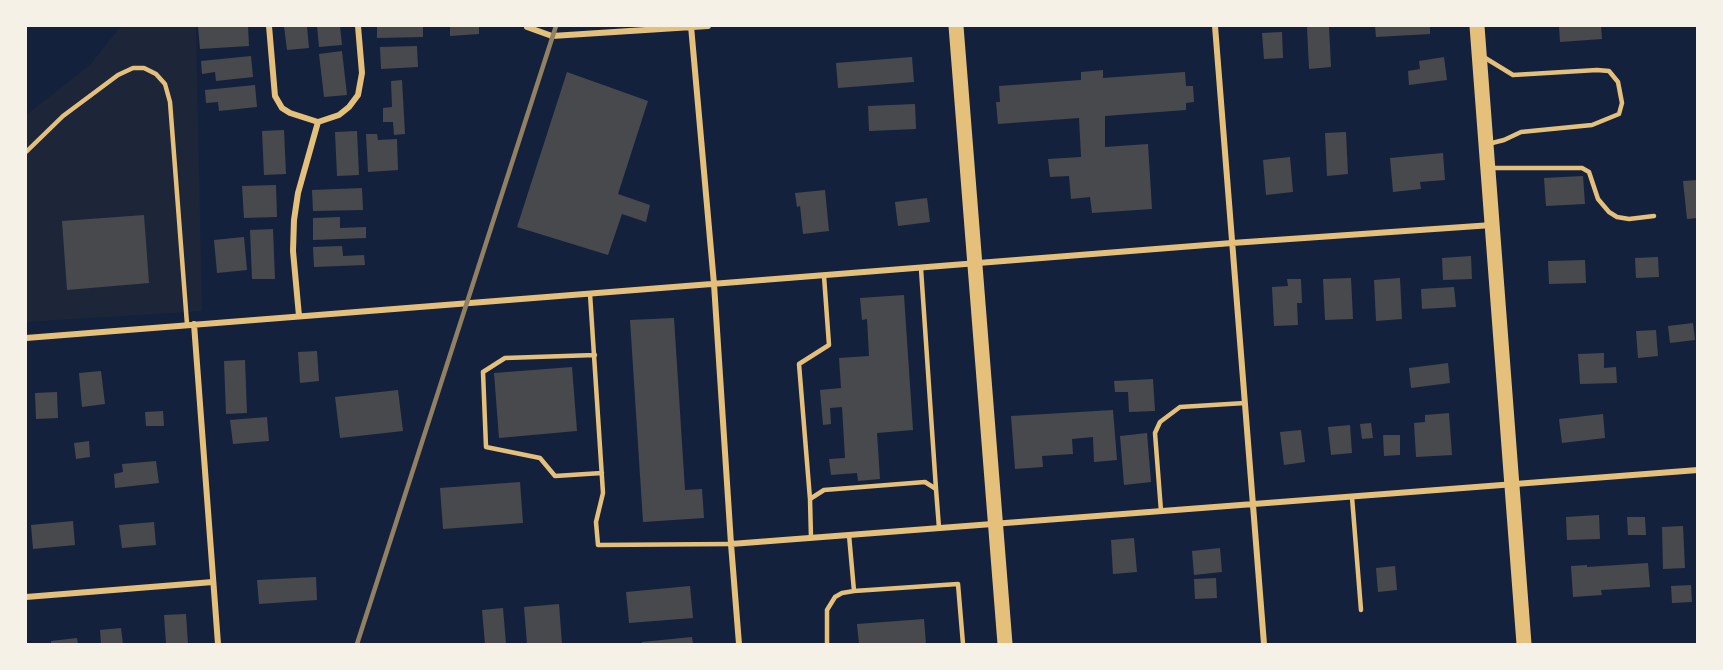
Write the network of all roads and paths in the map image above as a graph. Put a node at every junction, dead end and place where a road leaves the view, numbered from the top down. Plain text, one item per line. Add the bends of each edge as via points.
1 (269, 26) edge
2 (358, 26) edge
3 (691, 26) edge
4 (708, 26) edge
5 (956, 26) edge
6 (1215, 26) edge
7 (1477, 26) edge
8 (527, 27) dead end
9 (1479, 54) junction
10 (318, 122) junction
11 (1486, 144) junction
12 (26, 152) edge
13 (1488, 168) junction
14 (1654, 216) dead end
15 (1492, 225) junction
16 (1232, 243) junction
17 (974, 265) junction
18 (921, 269) junction
19 (824, 276) junction
20 (714, 284) junction
21 (590, 294) junction
22 (299, 316) junction
23 (190, 324) junction
24 (26, 338) edge
25 (595, 354) junction
26 (1245, 403) junction
27 (1698, 470) edge
28 (602, 473) junction
29 (1512, 485) junction
30 (936, 489) junction
31 (1352, 497) junction
32 (810, 498) junction
33 (1253, 504) junction
34 (1161, 511) junction
35 (995, 524) junction
36 (939, 528) junction
37 (849, 535) junction
38 (811, 538) junction
39 (731, 544) junction
40 (213, 582) junction
41 (854, 591) junction
42 (26, 597) edge
43 (1361, 610) dead end
44 (218, 645) edge
45 (740, 645) edge
46 (826, 645) edge
47 (963, 645) edge
48 (1005, 645) edge
49 (1264, 645) edge
50 (1524, 645) edge

1 - 10 street via 275,96 290,113
2 - 10 street via 362,73 358,95 339,115
3 - 4 street
3 - 8 street via 552,36
3 - 20 street
5 - 17 main road
6 - 16 street
7 - 9 main road
9 - 11 main road
9 - 11 lane via 1514,75 1609,71 1618,82 1622,104 1619,114 1592,125 1521,132
10 - 22 street via 294,220
11 - 13 main road
12 - 23 lane via 63,116 118,75 133,68 156,74 165,84 170,102
13 - 14 lane via 1582,168 1589,172 1598,199 1609,212 1629,219
13 - 15 main road
15 - 16 street
15 - 29 main road
16 - 17 street
16 - 26 street
17 - 18 street
17 - 35 main road
18 - 19 street
18 - 30 lane
19 - 20 street
19 - 32 lane via 829,345 799,364
20 - 21 street
20 - 39 street
21 - 22 street
21 - 25 lane
22 - 23 street
23 - 24 street
23 - 40 street
25 - 28 lane
25 - 28 lane via 505,358 483,372 486,447 540,458 555,476
26 - 33 street
26 - 34 lane via 1180,407 1160,422 1155,433
27 - 29 street
28 - 39 lane via 603,493 596,522 598,545
29 - 31 street
29 - 50 main road
30 - 32 lane via 925,482 824,490
30 - 36 lane
31 - 33 street
31 - 43 lane
32 - 38 lane
33 - 34 street
33 - 49 street
34 - 35 street
35 - 36 street
35 - 48 main road
36 - 37 street
37 - 38 street
37 - 41 lane
38 - 39 street
39 - 45 street
40 - 42 street
40 - 44 street
41 - 46 lane via 835,597 827,610
41 - 47 lane via 958,584

